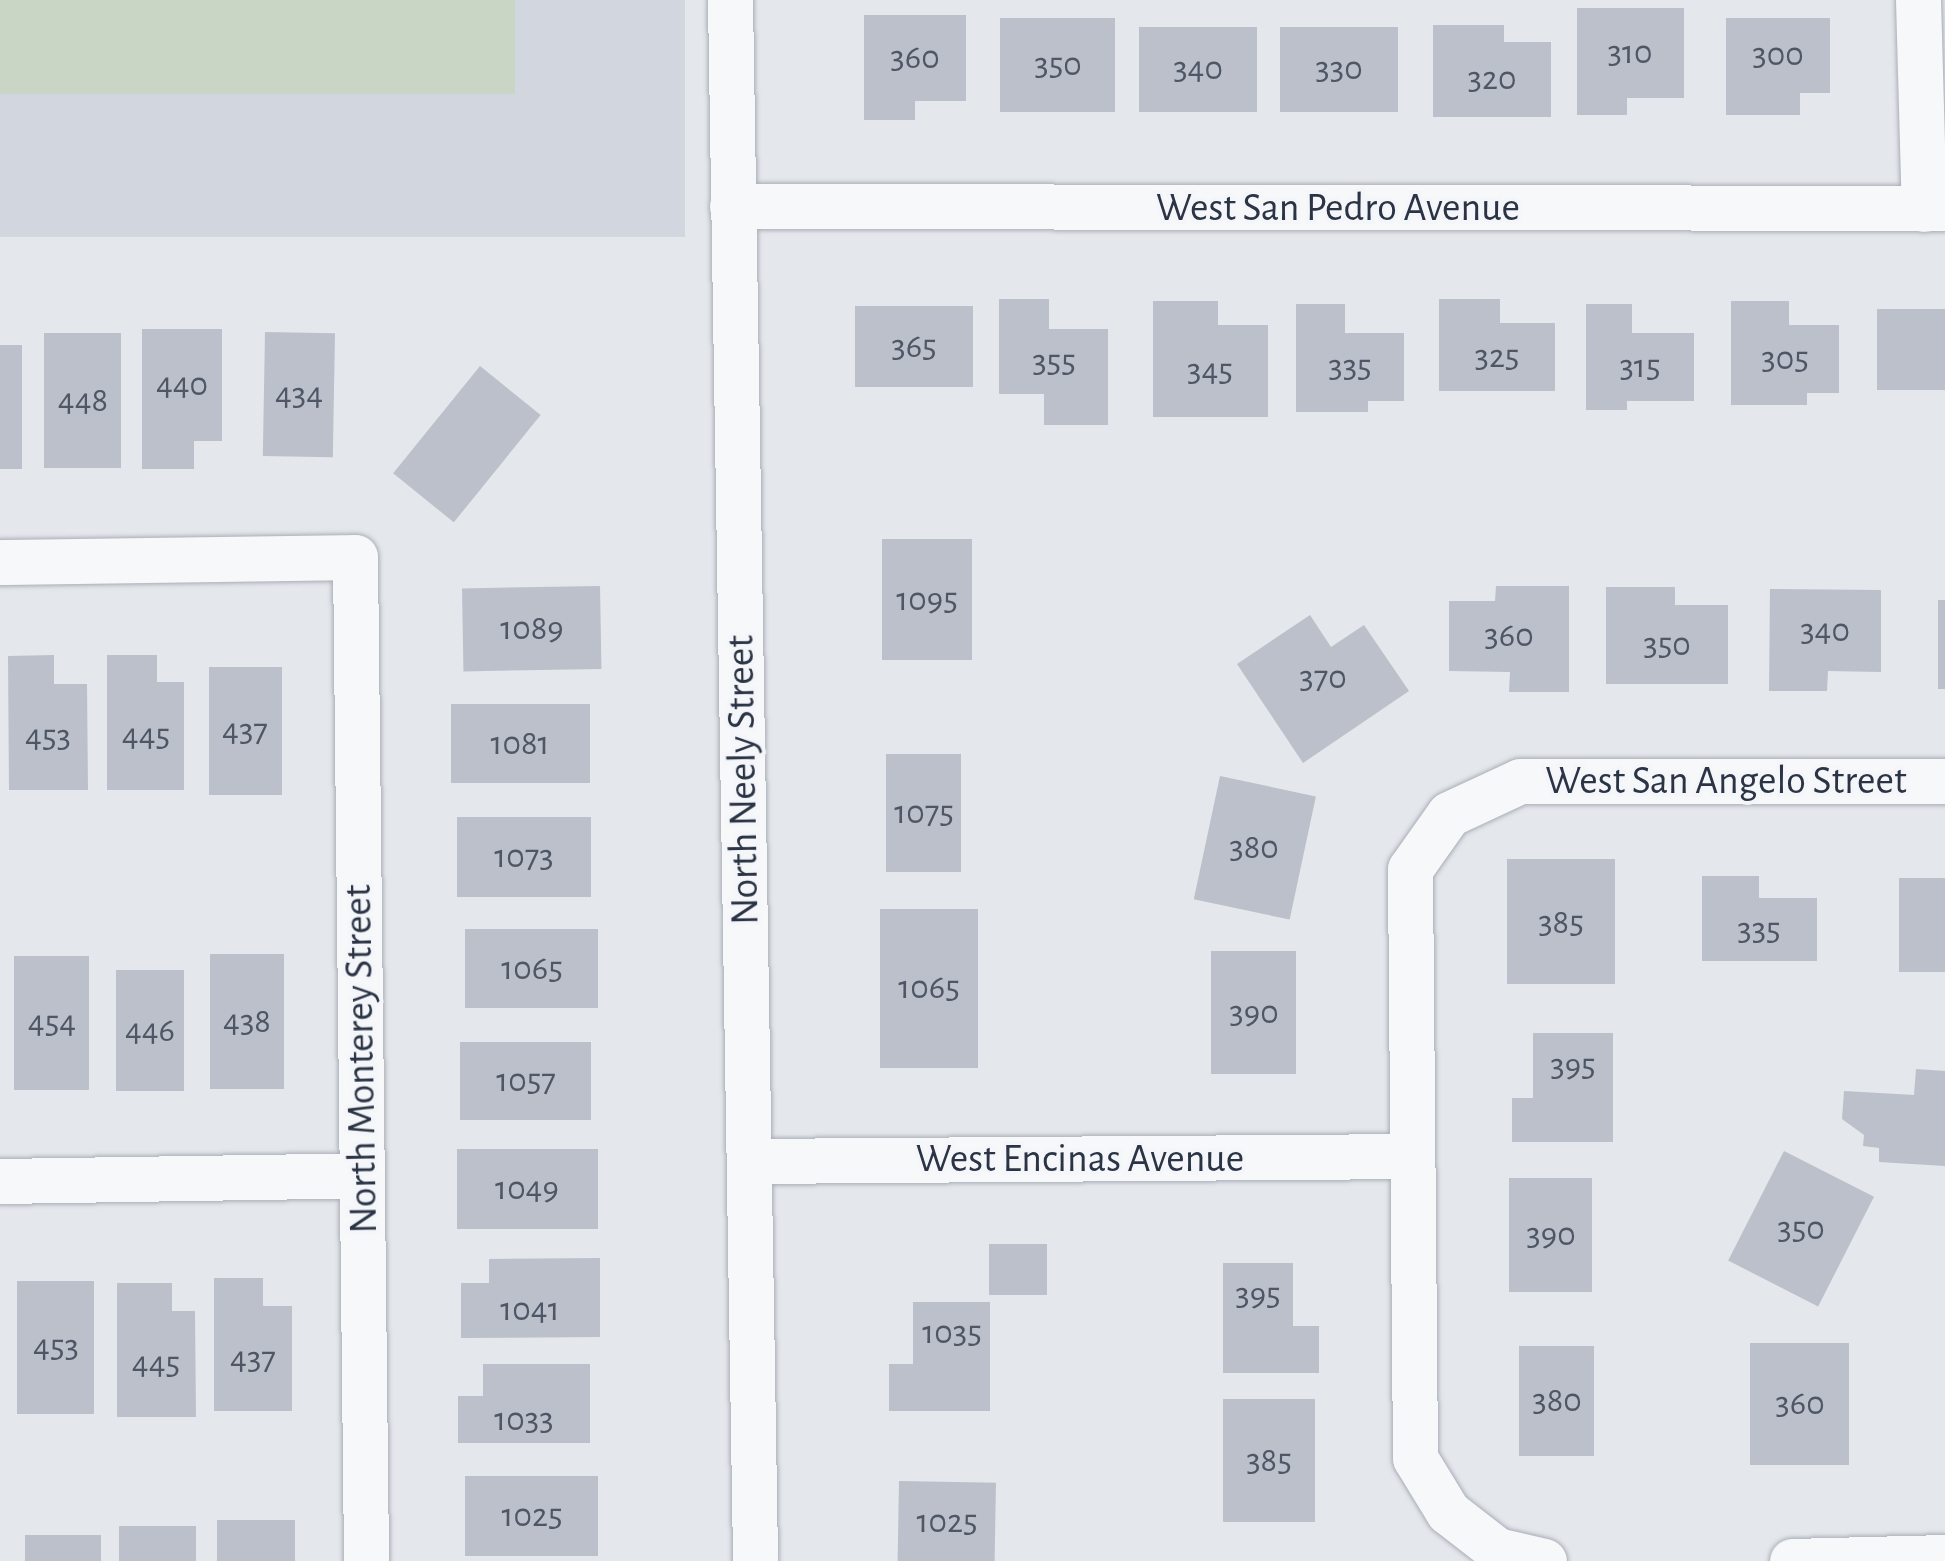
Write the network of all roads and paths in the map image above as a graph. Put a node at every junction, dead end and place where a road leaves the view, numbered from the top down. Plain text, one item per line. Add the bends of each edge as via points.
1 (730, 0) edge
2 (1918, 0) edge
3 (732, 206) junction
4 (1934, 208) edge
5 (0, 562) edge
6 (1945, 781) edge
7 (1410, 1156) junction
8 (750, 1161) junction
9 (362, 1175) junction
10 (0, 1181) edge
11 (1945, 1557) edge
12 (366, 1561) edge
13 (755, 1561) edge
14 (1544, 1561) edge
15 (1792, 1561) edge

1 - 3 street, North Neely Street
2 - 4 street
3 - 4 street, West San Pedro Avenue
3 - 8 street, North Neely Street
5 - 9 street, North Monterey Street via 355,557
6 - 7 street, West San Angelo Street via 1520,781 1449,814 1410,868
7 - 8 street, West Encinas Avenue
7 - 14 street, West San Angelo Street via 1415,1458 1448,1512 1497,1550
8 - 13 street, North Neely Street
9 - 10 street
9 - 12 street, North Monterey Street
11 - 15 street

